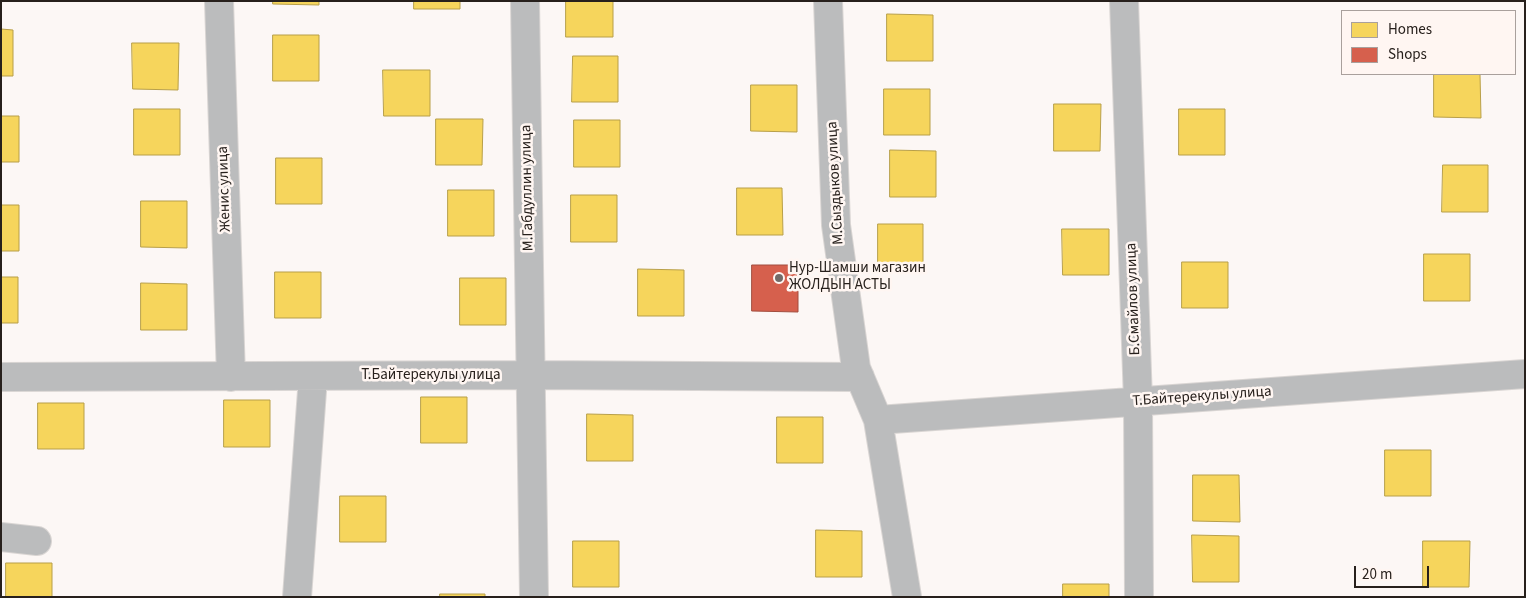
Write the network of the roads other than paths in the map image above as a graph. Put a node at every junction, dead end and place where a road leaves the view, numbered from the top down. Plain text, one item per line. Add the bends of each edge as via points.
1 (219, 1) edge
2 (524, 1) edge
3 (828, 1) edge
4 (1124, 1) edge
5 (1525, 374) edge
6 (531, 375) junction
7 (1, 377) edge
8 (231, 377) junction
9 (313, 377) junction
10 (860, 377) junction
11 (1138, 401) junction
12 (878, 420) junction
13 (1, 537) edge
14 (37, 541) dead end
15 (297, 597) edge
16 (534, 597) edge
17 (907, 597) edge
18 (1140, 597) edge

1 - 8 street, Женис улица
2 - 6 street, М.Габдуллин улица
3 - 10 street, М.Сыздыков улица via 836,225 856,368
4 - 11 street, Б.Смайлов улица
5 - 11 street, Т.Байтерекулы улица
6 - 9 street, Т.Байтерекулы улица
6 - 10 street, Т.Байтерекулы улица
6 - 16 street, М.Габдуллин улица
7 - 8 street, Т.Байтерекулы улица
8 - 9 street, Т.Байтерекулы улица
9 - 15 street
10 - 12 street, М.Сыздыков улица
11 - 12 street, Т.Байтерекулы улица
11 - 18 street, Б.Смайлов улица
12 - 17 street, М.Сыздыков улица
13 - 14 street

